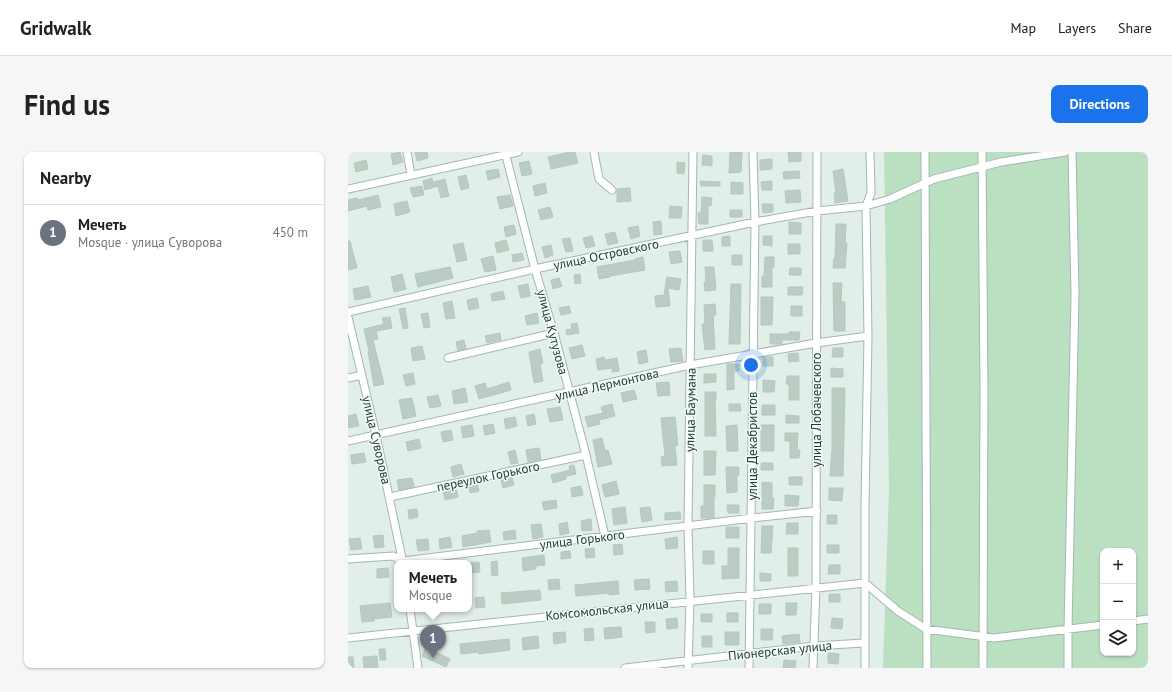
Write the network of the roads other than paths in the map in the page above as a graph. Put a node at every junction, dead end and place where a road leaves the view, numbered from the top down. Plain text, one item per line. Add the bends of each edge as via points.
1 (407, 152) edge
2 (518, 152) edge
3 (594, 152) edge
4 (693, 152) edge
5 (753, 152) edge
6 (817, 152) edge
7 (870, 152) edge
8 (925, 152) edge
9 (982, 152) edge
10 (1065, 152) edge
11 (1072, 152) edge
12 (506, 153) edge
13 (982, 167) junction
14 (411, 175) junction
15 (924, 184) junction
16 (348, 189) edge
17 (612, 190) dead end
18 (866, 206) junction
19 (817, 211) junction
20 (755, 222) junction
21 (692, 236) junction
22 (535, 269) junction
23 (348, 312) edge
24 (348, 317) edge
25 (554, 333) junction
26 (868, 336) junction
27 (816, 343) junction
28 (753, 354) junction
29 (448, 358) dead end
30 (690, 364) junction
31 (362, 375) junction
32 (348, 378) edge
33 (569, 392) junction
34 (376, 435) junction
35 (348, 441) edge
36 (586, 455) junction
37 (390, 497) junction
38 (817, 511) junction
39 (752, 518) junction
40 (688, 526) junction
41 (605, 536) junction
42 (348, 559) edge
43 (400, 560) edge
44 (403, 560) edge
45 (419, 560) edge
46 (865, 582) junction
47 (816, 588) junction
48 (749, 595) junction
49 (690, 600) junction
50 (410, 612) edge
51 (1148, 619) edge
52 (1136, 621) edge
53 (1100, 624) edge
54 (926, 629) junction
55 (1068, 629) junction
56 (413, 630) junction
57 (983, 636) junction
58 (348, 638) edge
59 (864, 643) junction
60 (814, 646) junction
61 (750, 654) junction
62 (689, 660) junction
63 (418, 668) edge
64 (625, 668) edge
65 (688, 668) edge
66 (749, 668) edge
67 (814, 668) edge
68 (865, 668) edge
69 (927, 668) edge
70 (984, 668) edge
71 (1068, 668) edge

1 - 14 street
2 - 12 street
3 - 17 street via 599,179
4 - 21 street, улица Баумана
5 - 20 street, улица Декабристов
6 - 19 street, улица Лобачевского
7 - 18 street via 871,193
8 - 15 street
9 - 13 street
10 - 13 street, улица Островского
11 - 55 street via 1074,294
12 - 14 street
12 - 22 street, улица Кутузова
13 - 15 street, улица Островского
13 - 57 street
14 - 16 street
15 - 18 street, улица Островского
15 - 54 street
18 - 19 street, улица Островского
18 - 26 street
19 - 20 street, улица Островского
19 - 27 street, улица Лобачевского
20 - 21 street, улица Островского
20 - 28 street, улица Декабристов
21 - 22 street, улица Островского
21 - 30 street, улица Баумана
22 - 23 street, улица Островского
22 - 25 street, улица Кутузова
24 - 31 street, улица Суворова
25 - 29 street
25 - 33 street, улица Кутузова
26 - 27 street, улица Лермонтова
26 - 46 street
27 - 28 street, улица Лермонтова
27 - 38 street, улица Лобачевского
28 - 30 street, улица Лермонтова
28 - 39 street, улица Декабристов
30 - 33 street, улица Лермонтова
30 - 40 street, улица Баумана
31 - 32 street
31 - 34 street, улица Суворова
33 - 34 street, улица Лермонтова
33 - 36 street, улица Кутузова
34 - 35 street, улица Лермонтова
34 - 37 street, улица Суворова
36 - 37 street, переулок Горького
36 - 41 street, улица Кутузова
37 - 44 street, улица Суворова
38 - 39 street, улица Горького
38 - 47 street, улица Лобачевского
39 - 40 street, улица Горького
39 - 48 street, улица Декабристов
40 - 41 street, улица Горького
40 - 49 street, улица Баумана
41 - 45 street, улица Горького
42 - 43 street, улица Горького via 393,556
46 - 47 street, Комсомольская улица
46 - 54 street via 898,611
46 - 59 street
47 - 48 street, Комсомольская улица
47 - 60 street, улица Лобачевского
48 - 49 street, Комсомольская улица
48 - 61 street, улица Декабристов
49 - 56 street, Комсомольская улица
49 - 62 street, улица Баумана
50 - 56 street
51 - 52 street
53 - 55 street
54 - 57 street
54 - 69 street
55 - 57 street via 994,638
55 - 71 street
56 - 58 street, Комсомольская улица
56 - 63 street
57 - 70 street
59 - 60 street, Пионерская улица
59 - 68 street
60 - 61 street, Пионерская улица
60 - 67 street, улица Лобачевского
61 - 62 street, Пионерская улица
61 - 66 street, улица Декабристов
62 - 64 street, Пионерская улица
62 - 65 street, улица Баумана

